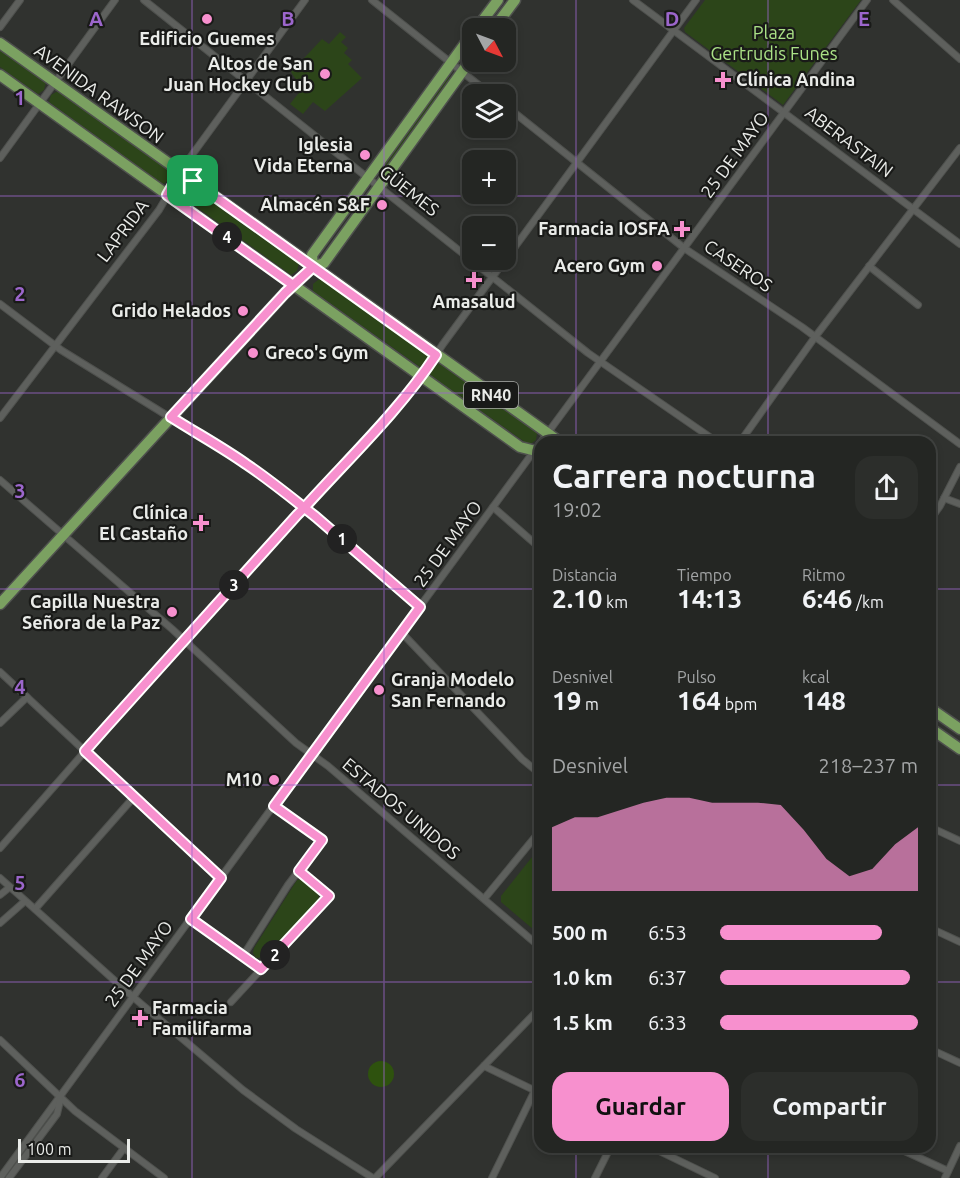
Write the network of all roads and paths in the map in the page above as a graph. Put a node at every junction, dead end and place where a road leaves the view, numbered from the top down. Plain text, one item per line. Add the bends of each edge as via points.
1 (20, 0) edge
2 (115, 0) edge
3 (144, 0) edge
4 (305, 0) edge
5 (372, 0) edge
6 (498, 0) edge
7 (514, 0) edge
8 (633, 0) edge
9 (696, 0) edge
10 (867, 0) edge
11 (893, 0) edge
12 (484, 18) edge
13 (501, 18) edge
14 (0, 27) edge
15 (674, 30) junction
16 (0, 43) edge
17 (462, 49) edge
18 (960, 58) edge
19 (452, 64) junction
20 (462, 72) junction
21 (0, 75) edge
22 (246, 81) junction
23 (54, 82) junction
24 (477, 84) edge
25 (39, 103) junction
26 (784, 112) junction
27 (516, 114) edge
28 (960, 148) edge
29 (0, 158) edge
30 (577, 163) junction
31 (180, 172) junction
32 (368, 178) junction
33 (379, 187) junction
34 (167, 195) junction
35 (913, 208) junction
36 (516, 244) edge
37 (960, 244) edge
38 (684, 248) junction
39 (869, 266) junction
40 (313, 267) junction
41 (498, 270) edge
42 (493, 277) junction
43 (293, 285) junction
44 (0, 304) edge
45 (918, 305) dead end
46 (815, 337) junction
47 (55, 346) junction
48 (436, 355) junction
49 (601, 361) junction
50 (422, 377) junction
51 (171, 417) junction
52 (0, 418) edge
53 (547, 436) edge
54 (708, 436) edge
55 (744, 436) edge
56 (534, 440) edge
57 (960, 444) edge
58 (534, 446) edge
59 (534, 453) edge
60 (960, 467) edge
61 (0, 480) edge
62 (944, 498) junction
63 (960, 504) edge
64 (493, 507) junction
65 (304, 508) junction
66 (936, 511) edge
67 (63, 535) junction
68 (534, 543) edge
69 (0, 604) edge
70 (420, 607) junction
71 (401, 632) junction
72 (183, 640) junction
73 (0, 672) edge
74 (27, 698) junction
75 (936, 712) edge
76 (0, 723) edge
77 (960, 729) edge
78 (936, 732) edge
79 (960, 749) edge
80 (85, 751) junction
81 (312, 754) junction
82 (534, 769) edge
83 (134, 798) junction
84 (274, 806) junction
85 (936, 830) edge
86 (534, 838) edge
87 (960, 841) edge
88 (0, 848) edge
89 (299, 871) junction
90 (0, 878) edge
91 (221, 878) junction
92 (10, 887) junction
93 (0, 895) edge
94 (484, 899) junction
95 (26, 901) junction
96 (35, 909) junction
97 (191, 919) junction
98 (0, 923) edge
99 (936, 931) edge
100 (534, 942) edge
101 (960, 942) edge
102 (243, 956) junction
103 (261, 969) junction
104 (133, 997) junction
105 (231, 1002) dead end
106 (534, 1014) edge
107 (0, 1040) edge
108 (936, 1052) edge
109 (960, 1062) edge
110 (484, 1066) junction
111 (534, 1090) edge
112 (60, 1097) junction
113 (534, 1099) edge
114 (960, 1146) edge
115 (124, 1148) junction
116 (608, 1153) edge
117 (661, 1153) edge
118 (907, 1153) edge
119 (703, 1175) edge
120 (946, 1175) edge
121 (1, 1176) edge
122 (9, 1178) edge
123 (102, 1178) edge
124 (164, 1178) edge
125 (374, 1178) edge
126 (492, 1178) edge
127 (595, 1178) edge
128 (715, 1178) edge

1 - 14 street
2 - 23 street
3 - 22 street, GÜEMES
4 - 22 street, LAPRIDA
5 - 19 street
6 - 12 main road
7 - 13 main road
8 - 15 street, ABERASTAIN
9 - 15 street
10 - 26 street, 25 DE MAYO
11 - 18 street
15 - 26 street, ABERASTAIN
15 - 30 street
16 - 23 main road, AVENIDA RAWSON / RN40
17 - 19 main road
19 - 20 street
19 - 32 main road
20 - 24 street
20 - 33 main road
21 - 25 main road, AVENIDA RAWSON / RN40
22 - 31 street, LAPRIDA
22 - 32 street, GÜEMES
23 - 25 street
23 - 31 main road, AVENIDA RAWSON / RN40
25 - 29 street
25 - 34 main road, AVENIDA RAWSON / RN40
26 - 35 street, ABERASTAIN
26 - 38 street, 25 DE MAYO
27 - 30 street, CASEROS
28 - 35 street
30 - 36 street
30 - 38 street, CASEROS
31 - 34 street, LAPRIDA
31 - 40 main road, AVENIDA RAWSON / RN40
32 - 33 street, GÜEMES
32 - 40 main road via 312,255
33 - 40 main road via 324,263
33 - 42 street, GÜEMES
34 - 43 main road, AVENIDA RAWSON / RN40
34 - 47 street, LAPRIDA
35 - 37 street, ABERASTAIN
35 - 39 street
38 - 46 street, CASEROS
38 - 49 street, 25 DE MAYO
39 - 45 street
39 - 46 street
40 - 43 main road
40 - 48 main road, AVENIDA RAWSON / RN40
41 - 42 street
42 - 48 street
42 - 49 street, GÜEMES
43 - 50 main road, AVENIDA RAWSON / RN40
43 - 51 main road
44 - 47 street
46 - 55 street
46 - 57 street, CASEROS
47 - 51 street
47 - 52 street, LAPRIDA
48 - 50 street
48 - 56 main road, AVENIDA RAWSON / RN40
49 - 53 street, 25 DE MAYO
49 - 54 street, GÜEMES
50 - 58 main road, AVENIDA RAWSON / RN40 via 520,447
50 - 65 street
51 - 65 street via 247,465
51 - 67 main road
59 - 64 street, 25 DE MAYO
60 - 62 street
61 - 67 street, ESTADOS UNIDOS
62 - 63 street
62 - 66 street
64 - 68 street
64 - 70 street, 25 DE MAYO
65 - 70 street
65 - 72 street
67 - 69 main road
67 - 72 street, ESTADOS UNIDOS
70 - 71 street, 25 DE MAYO
71 - 81 street, 25 DE MAYO
71 - 82 street
72 - 80 street
72 - 81 street, ESTADOS UNIDOS
73 - 74 street
74 - 76 street
74 - 80 street
75 - 77 main road
78 - 79 main road
80 - 83 street
80 - 88 street
81 - 84 street, 25 DE MAYO
81 - 94 street, ESTADOS UNIDOS
83 - 91 street
83 - 96 street
84 - 89 street via 322,840
84 - 91 street, 25 DE MAYO
85 - 87 street
86 - 94 street
89 - 102 street
89 - 103 street via 329,896
90 - 92 street
91 - 97 street, 25 DE MAYO
92 - 93 street
92 - 95 street
94 - 100 street, ESTADOS UNIDOS
95 - 96 street
95 - 98 street
96 - 104 street
97 - 102 street
97 - 104 street, 25 DE MAYO
99 - 101 street
102 - 103 street
103 - 105 street
104 - 112 street, 25 DE MAYO
104 - 125 street via 243,1090
106 - 110 street
107 - 112 street
108 - 109 street
110 - 111 street
110 - 125 street
112 - 115 street
112 - 121 street
112 - 122 street via 57,1114
113 - 126 street
114 - 120 street
115 - 123 street
115 - 124 street
116 - 127 street
117 - 119 street
118 - 120 street
119 - 128 street

